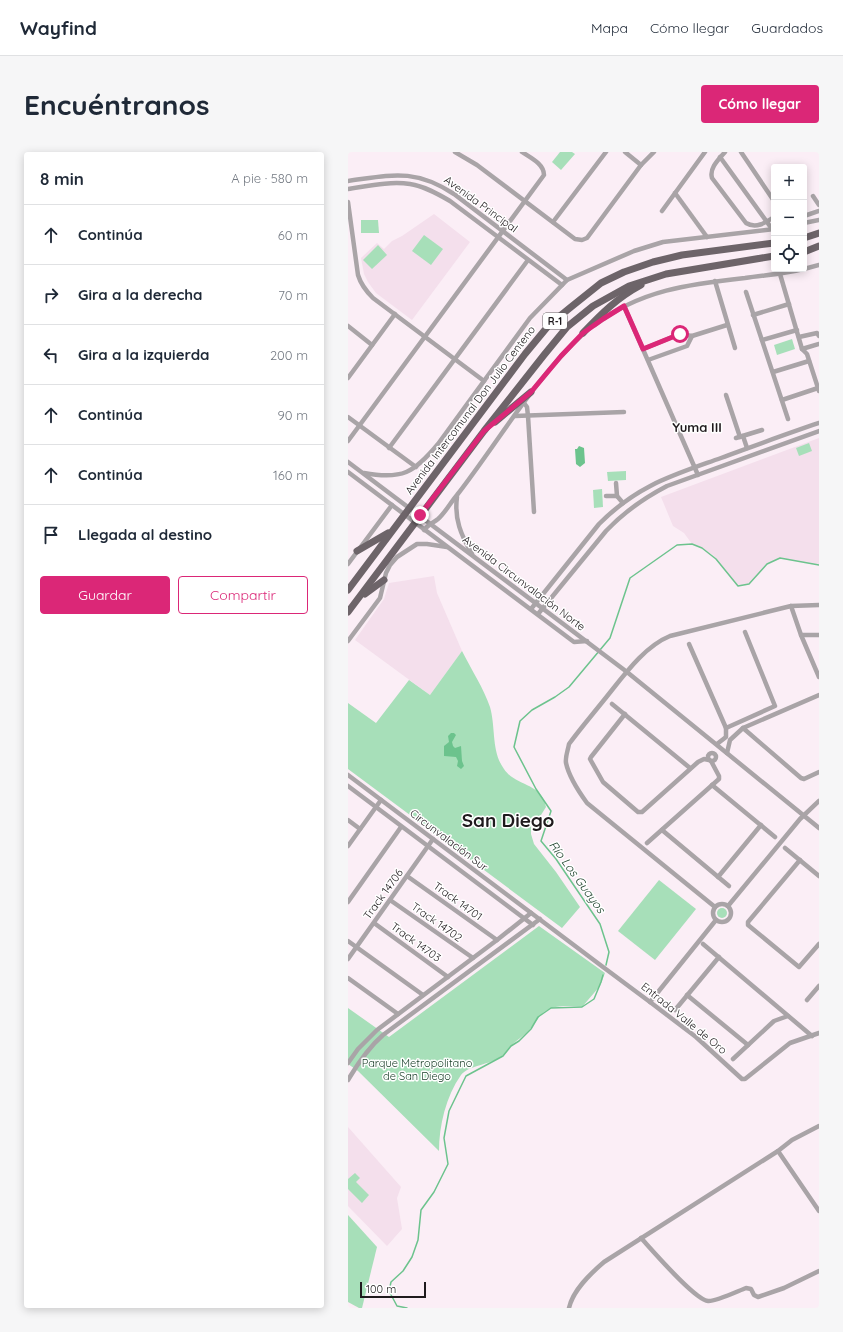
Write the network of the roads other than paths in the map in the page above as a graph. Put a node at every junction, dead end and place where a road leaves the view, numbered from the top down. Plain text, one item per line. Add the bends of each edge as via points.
1 (455, 152) edge
2 (522, 152) edge
3 (606, 152) edge
4 (625, 152) edge
5 (654, 152) edge
6 (705, 152) edge
7 (725, 152) edge
8 (741, 152) edge
9 (720, 157) junction
10 (641, 165) junction
11 (348, 181) edge
12 (348, 189) edge
13 (675, 192) junction
14 (813, 196) dead end
15 (773, 200) edge
16 (525, 201) junction
17 (348, 202) edge
18 (819, 205) edge
19 (662, 211) dead end
20 (819, 211) edge
21 (807, 214) edge
22 (771, 219) edge
23 (819, 220) edge
24 (553, 222) junction
25 (767, 222) junction
26 (807, 222) edge
27 (350, 227) edge
28 (771, 227) edge
29 (771, 229) edge
30 (503, 231) junction
31 (819, 233) edge
32 (499, 237) junction
33 (707, 237) junction
34 (807, 237) edge
35 (771, 243) edge
36 (819, 246) edge
37 (807, 251) edge
38 (771, 257) edge
39 (528, 260) junction
40 (819, 265) edge
41 (807, 268) edge
42 (789, 272) edge
43 (780, 274) junction
44 (662, 275) junction
45 (567, 280) junction
46 (715, 281) junction
47 (562, 285) junction
48 (746, 292) dead end
49 (789, 304) junction
50 (624, 306) junction
51 (395, 314) junction
52 (753, 315) junction
53 (727, 325) junction
54 (348, 326) edge
55 (797, 330) junction
56 (583, 333) junction
57 (692, 336) junction
58 (819, 336) edge
59 (425, 337) junction
60 (799, 337) junction
61 (762, 340) junction
62 (819, 344) edge
63 (372, 345) junction
64 (735, 348) dead end
65 (643, 349) junction
66 (802, 349) junction
67 (454, 359) junction
68 (648, 360) junction
69 (809, 361) junction
70 (773, 372) junction
71 (349, 375) edge
72 (484, 381) junction
73 (819, 389) edge
74 (531, 392) junction
75 (726, 396) dead end
76 (782, 400) junction
77 (524, 403) junction
78 (624, 412) dead end
79 (515, 416) junction
80 (528, 416) junction
81 (348, 417) edge
82 (788, 419) dead end
83 (819, 422) edge
84 (360, 426) junction
85 (762, 430) dead end
86 (484, 431) junction
87 (819, 431) edge
88 (781, 436) junction
89 (740, 437) junction
90 (348, 441) edge
91 (784, 444) junction
92 (389, 448) junction
93 (747, 448) junction
94 (348, 462) edge
95 (694, 467) junction
96 (416, 468) junction
97 (348, 472) edge
98 (362, 472) junction
99 (698, 475) junction
100 (616, 483) dead end
101 (457, 495) junction
102 (606, 496) dead end
103 (617, 496) junction
104 (623, 503) junction
105 (392, 505) junction
106 (407, 511) junction
107 (534, 512) dead end
108 (420, 515) junction
109 (414, 523) junction
110 (430, 523) junction
111 (424, 530) junction
112 (392, 531) junction
113 (447, 547) junction
114 (357, 551) junction
115 (472, 555) junction
116 (348, 564) edge
117 (384, 580) junction
118 (348, 590) edge
119 (358, 599) junction
120 (536, 603) junction
121 (819, 605) edge
122 (791, 606) junction
123 (543, 608) junction
124 (531, 609) junction
125 (348, 612) edge
126 (538, 614) junction
127 (745, 632) dead end
128 (819, 634) edge
129 (801, 635) junction
130 (348, 641) edge
131 (587, 641) junction
132 (689, 644) dead end
133 (817, 667) edge
134 (627, 672) junction
135 (819, 678) edge
136 (819, 695) edge
137 (612, 704) dead end
138 (625, 714) junction
139 (726, 728) junction
140 (742, 728) junction
141 (728, 739) junction
142 (718, 746) junction
143 (727, 753) junction
144 (710, 760) junction
145 (690, 768) junction
146 (819, 772) edge
147 (348, 775) edge
148 (712, 785) junction
149 (348, 786) edge
150 (381, 800) junction
151 (819, 801) edge
152 (376, 807) junction
153 (804, 815) junction
154 (348, 820) edge
155 (761, 825) junction
156 (401, 827) junction
157 (819, 828) edge
158 (360, 829) junction
159 (662, 830) junction
160 (775, 837) dead end
161 (433, 839) junction
162 (647, 843) dead end
163 (348, 846) edge
164 (428, 847) junction
165 (785, 848) dead end
166 (800, 860) junction
167 (407, 876) junction
168 (819, 876) edge
169 (718, 877) junction
170 (729, 886) dead end
171 (350, 894) edge
172 (390, 900) junction
173 (348, 902) edge
174 (728, 906) junction
175 (716, 907) junction
176 (531, 913) junction
177 (525, 919) junction
178 (540, 919) junction
179 (716, 920) junction
180 (374, 923) junction
181 (533, 924) junction
182 (497, 940) junction
183 (348, 941) edge
184 (703, 944) dead end
185 (819, 944) edge
186 (356, 947) junction
187 (719, 957) junction
188 (473, 958) junction
189 (348, 959) edge
190 (448, 977) junction
191 (348, 978) edge
192 (819, 986) edge
193 (423, 995) junction
194 (687, 995) junction
195 (807, 1000) dead end
196 (650, 1002) junction
197 (675, 1010) dead end
198 (398, 1014) junction
199 (788, 1016) junction
200 (819, 1034) edge
201 (812, 1036) junction
202 (748, 1045) junction
203 (733, 1059) dead end
204 (348, 1063) edge
205 (348, 1080) edge
206 (819, 1126) edge
207 (778, 1151) junction
208 (819, 1211) edge
209 (641, 1238) junction
210 (819, 1271) edge
211 (569, 1308) edge

1 - 16 street
2 - 16 street via 544,171 544,175
3 - 24 street
4 - 10 street
5 - 10 street
6 - 13 street
7 - 9 street
8 - 15 street
9 - 25 street
9 - 25 street via 710,174 712,178 749,226
10 - 24 street via 587,238 575,238
11 - 30 street, Avenida Principal via 401,175 423,178 454,194
12 - 32 street, Avenida Principal via 400,183 422,187 450,201
13 - 19 street
13 - 33 street
14 - 18 street
16 - 24 street
16 - 30 street
17 - 27 street
20 - 21 street
22 - 25 street
23 - 26 street
25 - 28 street
27 - 51 street via 361,284 373,298
29 - 33 street, Avenida Intercomunal Don Julio Centeno
30 - 32 street
30 - 45 street, Avenida Principal
31 - 34 main road
32 - 39 street, Avenida Principal
32 - 59 street
33 - 45 street, Avenida Intercomunal Don Julio Centeno via 648,246
35 - 106 main road, Avenida Intercomunal Don Julio Centeno / R-1 via 682,255 624,272 601,283 545,331 525,354
36 - 37 main road
38 - 44 main road, R-1
39 - 47 street, Avenida Principal
39 - 67 street
40 - 41 street
42 - 43 street
43 - 46 street
43 - 49 street
44 - 56 main road via 618,299
44 - 86 main road, R-1 via 629,286 593,306 567,327
45 - 47 street, Avenida Intercomunal Don Julio Centeno
46 - 50 street via 670,288
46 - 53 street
47 - 72 street, Avenida Intercomunal Don Julio Centeno via 530,318
48 - 52 street
49 - 52 street
49 - 55 street
50 - 56 street
50 - 65 street
51 - 59 street
51 - 63 street
52 - 61 street
53 - 57 street
53 - 64 street
54 - 63 street
55 - 60 street
55 - 61 street
56 - 74 street
57 - 65 street via 680,334
57 - 68 street via 687,346
58 - 60 street via 817,333
59 - 67 street
59 - 84 street
60 - 66 street
61 - 70 street
62 - 66 street
63 - 71 street
65 - 68 street
66 - 69 street
67 - 72 street
67 - 92 street
68 - 95 street
69 - 70 street
69 - 73 street
70 - 76 street
72 - 96 street, Avenida Intercomunal Don Julio Centeno via 438,444
73 - 76 street
74 - 77 street
74 - 86 main road
75 - 89 street
76 - 82 street
77 - 79 street
77 - 80 street via 528,407
78 - 80 street
79 - 80 street
79 - 101 street
80 - 107 street
81 - 84 street
83 - 88 street
84 - 90 street
84 - 92 street
85 - 89 street
86 - 108 main road, R-1
87 - 91 street
88 - 91 street
88 - 93 street
89 - 93 street
91 - 99 street
92 - 96 street
93 - 95 street
94 - 98 street, Avenida Circunvalación Norte
95 - 99 street
95 - 104 street via 656,481
96 - 98 street, Avenida Intercomunal Don Julio Centeno via 404,473 380,476
97 - 105 street, Avenida Circunvalación Norte
98 - 106 street, Avenida Circunvalación Norte
99 - 123 street via 647,496 617,519
100 - 103 street
101 - 110 street via 438,518
101 - 115 street via 459,528
102 - 103 street
103 - 104 street
104 - 120 street via 599,524
105 - 106 street, Avenida Circunvalación Norte
105 - 114 street
106 - 108 street, Avenida Circunvalación Norte
106 - 109 street, Avenida Circunvalación Norte
106 - 112 main road, Avenida Intercomunal Don Julio Centeno / R-1
108 - 109 main road, R-1
108 - 110 street, Avenida Circunvalación Norte
109 - 111 street, Avenida Circunvalación Norte
109 - 119 main road, R-1
110 - 111 street
110 - 115 street, Avenida Circunvalación Norte
111 - 113 street, Avenida Circunvalación Norte
112 - 114 main road
112 - 118 main road, Avenida Intercomunal Don Julio Centeno / R-1
113 - 117 street via 417,544 409,548 390,565
113 - 124 street, Avenida Circunvalación Norte
114 - 116 street
115 - 120 street, Avenida Circunvalación Norte
117 - 119 main road
117 - 130 street via 380,598
119 - 125 main road, R-1
120 - 123 street, Avenida Circunvalación Norte
120 - 124 street
121 - 122 street
122 - 129 street
122 - 134 street via 661,639
123 - 126 street
123 - 131 street, Avenida Circunvalación Norte
124 - 126 street, Avenida Circunvalación Norte
126 - 131 street, Avenida Circunvalación Norte via 574,642
127 - 139 street via 775,706
128 - 129 street
129 - 133 street
131 - 134 street
132 - 139 street
133 - 135 street
134 - 142 street
134 - 175 street via 569,744 566,762 571,776 587,803
136 - 140 street
137 - 138 street
138 - 145 street
138 - 145 street via 590,759 603,782 638,812 642,812
139 - 141 street
140 - 141 street
140 - 146 street via 801,778
141 - 142 street
141 - 143 street
142 - 143 street
142 - 144 street via 715,760
143 - 153 street
144 - 145 street via 700,760
144 - 148 street via 719,776
147 - 150 street, Circunvalación Sur
148 - 155 street
148 - 159 street
149 - 152 street, Circunvalación Sur
150 - 152 street
150 - 161 street, Circunvalación Sur
151 - 153 street
152 - 156 street, Circunvalación Sur
152 - 158 street
153 - 157 street
153 - 174 street
154 - 158 street
155 - 160 street
155 - 169 street
156 - 164 street, Circunvalación Sur
156 - 171 street
158 - 163 street
159 - 162 street
159 - 169 street
161 - 164 street, Track 14706
161 - 176 street, Circunvalación Sur
164 - 167 street, Track 14706
164 - 177 street, Circunvalación Sur
165 - 166 street
166 - 168 street
166 - 185 street via 748,925 799,967
167 - 172 street, Track 14706
167 - 182 street, Track 14701
169 - 170 street
171 - 173 street
172 - 180 street, Track 14706
172 - 188 street, Track 14702
174 - 175 street via 720,904
174 - 179 street via 731,914 729,919 724,922
175 - 179 street via 713,912
176 - 177 street
176 - 178 street, Circunvalación Sur
177 - 181 street, Circunvalación Sur
177 - 182 street
178 - 181 street
178 - 196 street, Entrada Valle de Oro
179 - 196 street
180 - 186 street, Track 14706
180 - 190 street, Track 14703
181 - 205 street via 383,1035 368,1050
182 - 188 street
183 - 186 street
184 - 187 street
186 - 189 street, Track 14706
186 - 193 street
187 - 194 street
187 - 199 street
188 - 190 street
190 - 193 street
191 - 198 street
192 - 195 street
193 - 198 street
194 - 197 street
194 - 202 street
196 - 201 street, Entrada Valle de Oro via 696,1037 744,1079 790,1043
198 - 204 street via 369,1037
199 - 201 street
199 - 202 street via 774,1022
200 - 201 street, Entrada Valle de Oro
202 - 203 street
206 - 207 street via 792,1140
207 - 208 street
207 - 209 street
209 - 210 street via 683,1283 703,1300 710,1302 746,1288 751,1289 758,1297
209 - 211 street via 593,1271 578,1290

